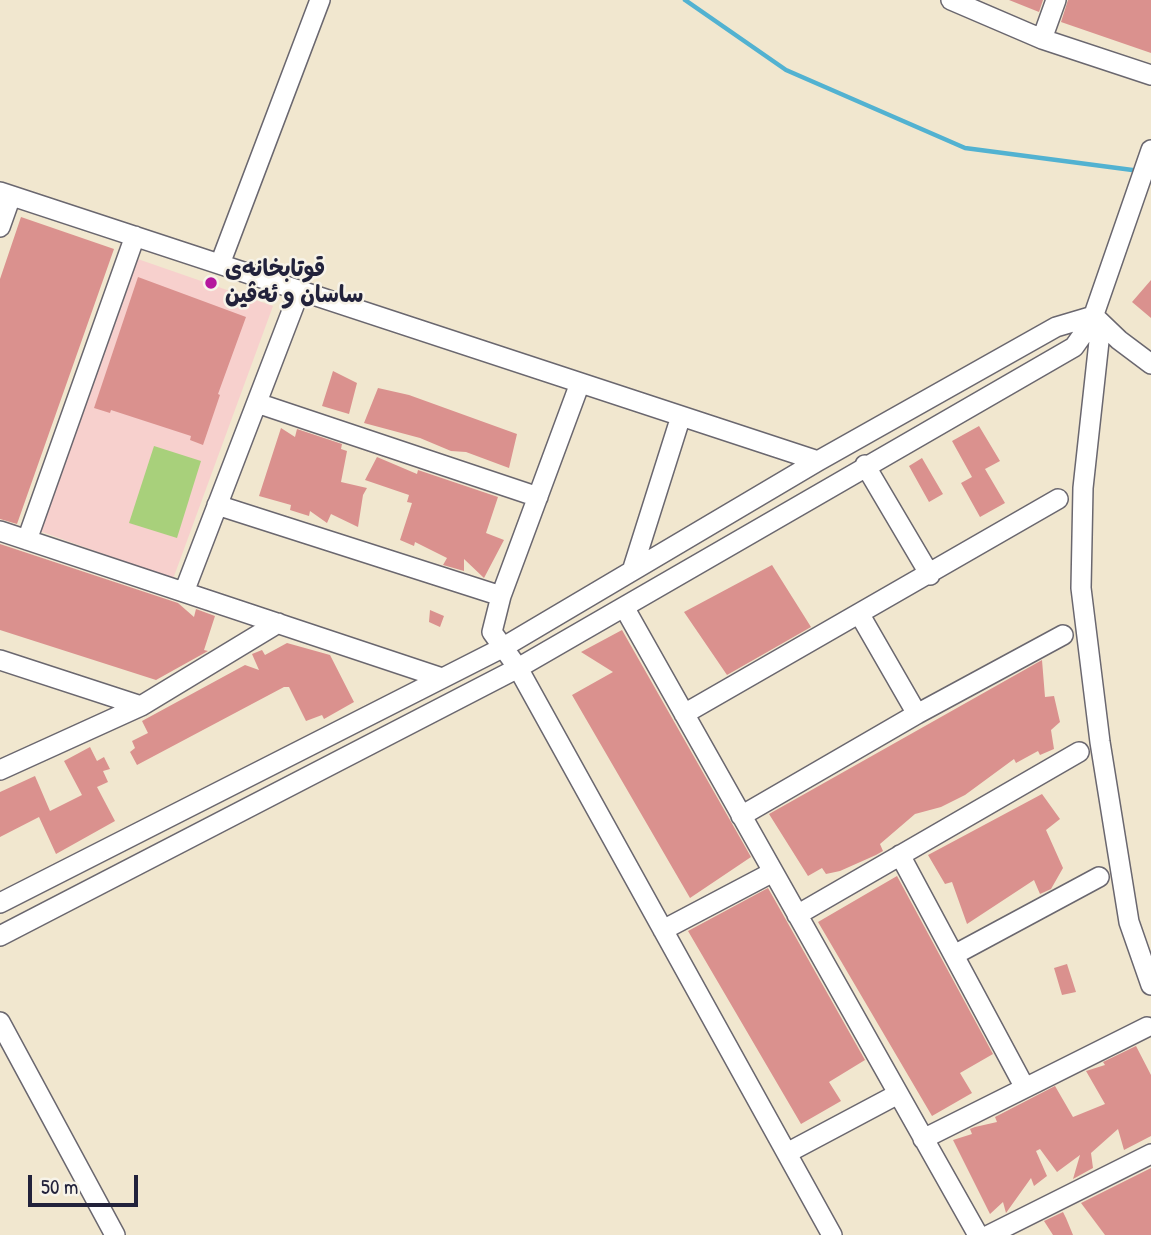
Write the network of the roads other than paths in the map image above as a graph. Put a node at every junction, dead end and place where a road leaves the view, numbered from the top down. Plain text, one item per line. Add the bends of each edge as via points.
1 (320, 0) edge
2 (951, 0) edge
3 (1056, 0) edge
4 (1042, 39) junction
5 (1151, 75) edge
6 (1150, 154) edge
7 (6, 194) edge
8 (0, 227) edge
9 (135, 236) junction
10 (220, 264) junction
11 (300, 290) junction
12 (1097, 319) junction
13 (1151, 364) edge
14 (580, 383) junction
15 (257, 403) junction
16 (681, 416) junction
17 (818, 461) junction
18 (865, 466) junction
19 (538, 497) junction
20 (1058, 499) dead end
21 (217, 505) junction
22 (0, 531) edge
23 (27, 540) junction
24 (632, 571) junction
25 (930, 575) junction
26 (184, 592) junction
27 (501, 596) junction
28 (624, 607) junction
29 (860, 615) junction
30 (278, 623) junction
31 (1063, 635) dead end
32 (502, 648) junction
33 (0, 660) edge
34 (518, 668) junction
35 (442, 678) junction
36 (141, 706) junction
37 (684, 714) junction
38 (917, 714) junction
39 (1079, 752) dead end
40 (0, 770) edge
41 (741, 816) junction
42 (900, 855) junction
43 (773, 872) junction
44 (1098, 877) dead end
45 (0, 904) edge
46 (797, 915) junction
47 (663, 930) junction
48 (0, 936) edge
49 (954, 955) junction
50 (1151, 985) edge
51 (0, 1023) edge
52 (1147, 1027) dead end
53 (1024, 1086) junction
54 (898, 1094) junction
55 (923, 1139) junction
56 (787, 1153) junction
57 (1151, 1154) edge
58 (829, 1234) edge
59 (115, 1235) edge
60 (978, 1235) edge
61 (989, 1235) edge

1 - 10 street
2 - 4 street
3 - 4 street
4 - 5 street
6 - 12 street
7 - 8 street
7 - 9 street
9 - 10 street
9 - 23 street
10 - 11 street
11 - 14 street
11 - 15 street
12 - 13 street
12 - 17 street via 1056,327
12 - 18 street via 1074,346
12 - 50 street via 1083,488 1081,588 1129,922
14 - 16 street
14 - 19 street
15 - 19 street
15 - 21 street
16 - 17 street
16 - 24 street
17 - 24 street
18 - 25 street
18 - 28 street
19 - 27 street
20 - 25 street
21 - 26 street
21 - 27 street
22 - 23 street
23 - 26 street
24 - 32 street
25 - 29 street
26 - 30 street
27 - 32 street via 492,628
28 - 34 street
28 - 37 street
29 - 37 street
29 - 38 street
30 - 35 street
30 - 36 street
31 - 38 street
32 - 34 street
32 - 35 street
33 - 36 street
34 - 47 street
34 - 48 street
35 - 45 street
36 - 40 street
37 - 41 street
38 - 41 street
39 - 42 street
41 - 43 street
42 - 46 street
42 - 49 street
43 - 46 street
43 - 47 street
44 - 49 street
46 - 54 street
47 - 56 street
49 - 53 street
51 - 59 street
52 - 53 street
53 - 55 street
54 - 55 street
54 - 56 street
55 - 60 street
56 - 58 street
57 - 61 street

